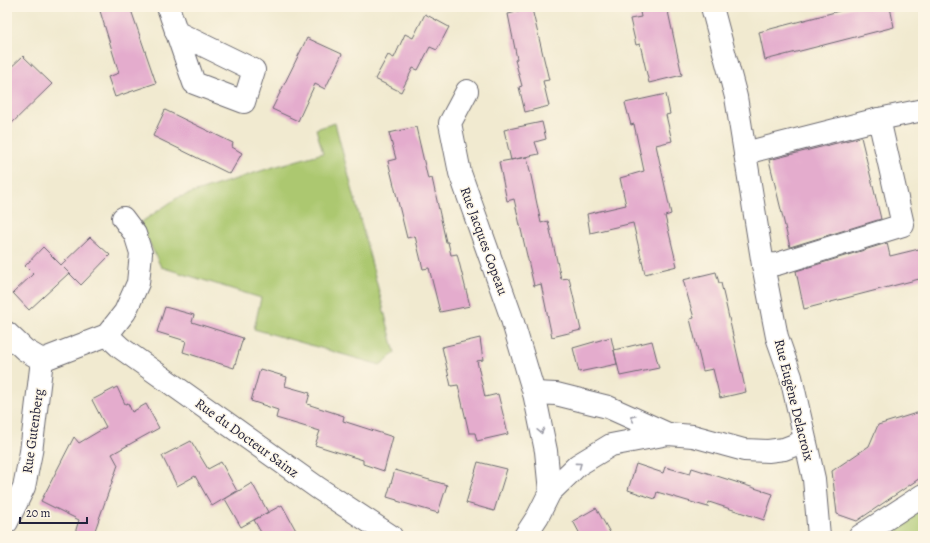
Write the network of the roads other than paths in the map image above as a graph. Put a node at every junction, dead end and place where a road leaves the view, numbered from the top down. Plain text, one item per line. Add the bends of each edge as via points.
1 (168, 7) edge
2 (714, 8) edge
3 (176, 32) dead end
4 (467, 91) dead end
5 (923, 110) edge
6 (879, 119) junction
7 (745, 153) junction
8 (123, 218) dead end
9 (763, 265) junction
10 (7, 333) edge
11 (107, 334) junction
12 (42, 360) junction
13 (534, 393) junction
14 (668, 434) junction
15 (805, 441) junction
16 (550, 492) junction
17 (923, 495) edge
18 (7, 522) edge
19 (390, 536) edge
20 (525, 536) edge
21 (819, 536) edge
22 (860, 536) edge

1 - 3 street
2 - 7 street, Rue Eugène Delacroix via 736,98
4 - 13 street, Rue Jacques Copeau via 450,123 460,174 511,316
5 - 6 street
6 - 7 street
6 - 9 street via 903,225 777,264
7 - 9 street, Rue Eugène Delacroix
8 - 11 street via 135,234 142,253 138,283 125,312
9 - 15 street, Rue Eugène Delacroix via 777,337 791,377
10 - 12 street via 25,350
11 - 12 street
11 - 19 street, Rue du Docteur Sainz via 121,348
12 - 18 street, Rue Gutenberg via 34,432 24,487
14 -> 13 street via 608,407 556,394
13 -> 16 street, Rue Jacques Copeau via 546,451
14 - 15 street via 693,436 744,450 784,449
16 -> 14 street via 578,465 610,446
15 - 21 street, Rue Eugène Delacroix via 814,479
16 - 20 street
17 - 22 street

